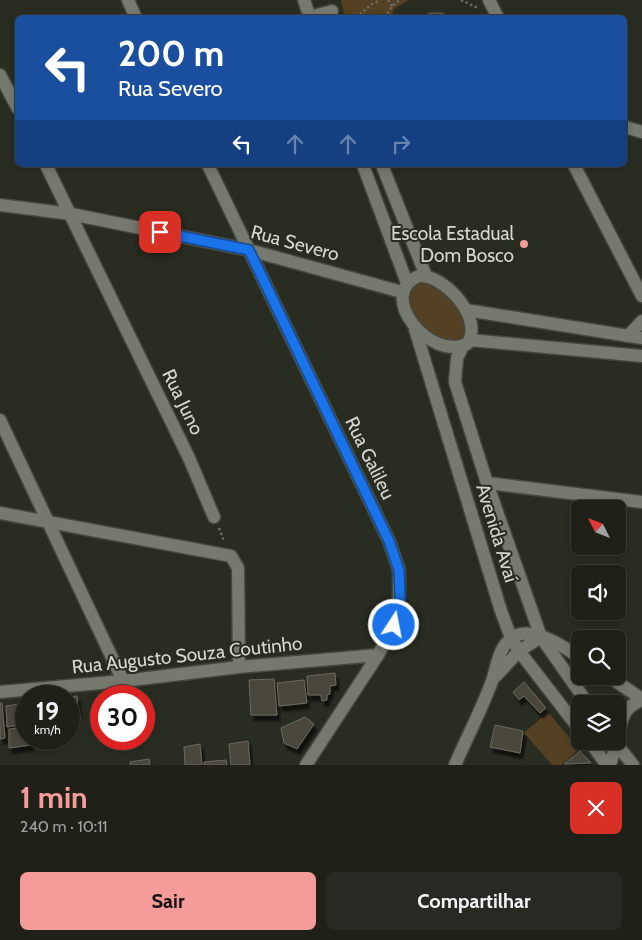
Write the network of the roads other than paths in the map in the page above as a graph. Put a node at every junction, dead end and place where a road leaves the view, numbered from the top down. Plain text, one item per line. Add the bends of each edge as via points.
1 (128, 0) edge
2 (304, 0) edge
3 (489, 0) edge
4 (332, 10) edge
5 (135, 15) edge
6 (309, 15) edge
7 (316, 15) edge
8 (496, 15) edge
9 (0, 74) edge
10 (15, 103) edge
11 (627, 128) edge
12 (642, 132) edge
13 (47, 167) edge
14 (209, 167) edge
15 (364, 167) edge
16 (383, 167) edge
17 (575, 167) edge
18 (0, 205) edge
19 (71, 214) junction
20 (249, 250) junction
21 (426, 276) junction
22 (405, 288) junction
23 (642, 296) edge
24 (466, 310) junction
25 (642, 321) edge
26 (415, 329) junction
27 (628, 336) junction
28 (642, 338) edge
29 (466, 343) junction
30 (642, 356) edge
31 (0, 420) edge
32 (487, 483) junction
33 (642, 502) edge
34 (0, 513) edge
35 (214, 517) road end
36 (48, 521) junction
37 (540, 637) junction
38 (511, 638) junction
39 (519, 651) junction
40 (571, 652) edge
41 (378, 655) junction
42 (239, 667) junction
43 (493, 680) junction
44 (122, 682) junction
45 (621, 685) edge
46 (0, 692) edge
47 (582, 695) edge
48 (642, 699) edge
49 (626, 711) edge
50 (571, 718) edge
51 (596, 750) edge
52 (613, 750) edge
53 (622, 750) edge
54 (306, 765) edge
55 (455, 765) edge
56 (608, 765) edge
57 (633, 765) edge

1 - 5 street
2 - 6 street
3 - 8 street
4 - 7 street
9 - 10 street
11 - 12 street
13 - 19 street, Rua Juno
14 - 20 street, Rua Galileu
15 - 22 street
16 - 21 street
17 - 23 street
18 - 19 street, Rua Severo
19 - 20 street, Rua Severo
19 - 35 street, Rua Juno via 189,458
20 - 22 street, Rua Severo
20 - 41 street, Rua Galileu via 389,541 399,570 400,597 394,625
21 - 22 street via 419,276
21 - 24 street via 447,288
22 - 26 street via 403,303
24 - 27 street
24 - 29 street via 473,332
25 - 27 street
26 - 29 street via 440,344 452,347
26 - 38 street, Avenida Avaí
27 - 28 street
29 - 30 street
29 - 32 street, Avenida Avaí via 458,358 455,382
31 - 36 street
32 - 33 street
32 - 37 street, Avenida Avaí
34 - 36 street
36 - 42 street via 231,556 238,568
36 - 44 street
37 - 38 street via 526,634
37 - 39 street
37 - 40 street via 554,641
37 - 47 street, Avenida Avaí
38 - 39 street, Avenida Avaí
38 - 43 street via 499,657
39 - 43 street
39 - 50 street, Avenida Avaí
41 - 42 street, Rua Augusto Souza Coutinho
41 - 54 street, Rua Galileu
42 - 44 street, Rua Augusto Souza Coutinho
43 - 55 street
44 - 46 street, Rua Augusto Souza Coutinho
45 - 48 street
48 - 49 street
51 - 56 street
52 - 56 street
53 - 57 street

